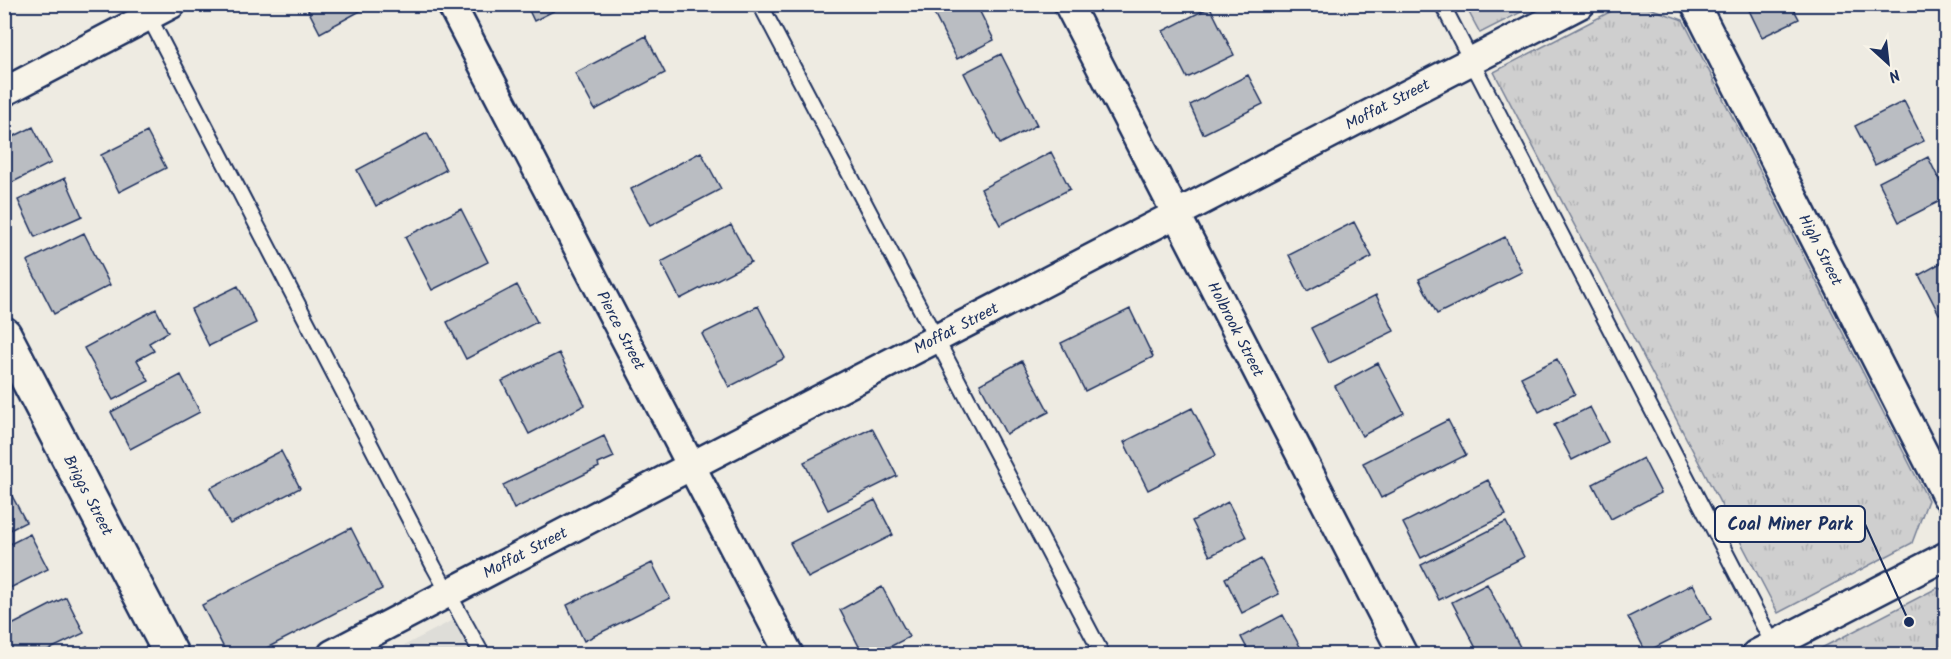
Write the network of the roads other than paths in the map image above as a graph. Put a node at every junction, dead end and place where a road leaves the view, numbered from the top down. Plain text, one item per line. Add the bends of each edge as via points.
1 (451, 4) edge
2 (760, 4) edge
3 (1068, 4) edge
4 (1442, 4) edge
5 (1581, 4) edge
6 (1695, 4) edge
7 (154, 8) edge
8 (1471, 61) junction
9 (4, 92) edge
10 (1176, 213) junction
11 (4, 334) edge
12 (936, 339) junction
13 (691, 466) junction
14 (1947, 496) edge
15 (1947, 556) edge
16 (449, 593) junction
17 (1769, 651) edge
18 (171, 654) edge
19 (332, 654) edge
20 (482, 654) edge
21 (789, 654) edge
22 (1101, 654) edge
23 (1403, 654) edge

1 - 13 street, Pierce Street
2 - 12 lane
3 - 10 street, Holbrook Street
4 - 8 lane
5 - 8 street, Moffat Street
6 - 14 street, High Street
7 - 9 street
7 - 16 lane
8 - 10 street, Moffat Street
8 - 17 lane
10 - 12 street, Moffat Street
10 - 23 street, Holbrook Street
11 - 18 street, Briggs Street
12 - 13 street, Moffat Street
12 - 22 lane
13 - 16 street, Moffat Street
13 - 21 street, Pierce Street
15 - 17 street
16 - 19 street, Moffat Street
16 - 20 lane

